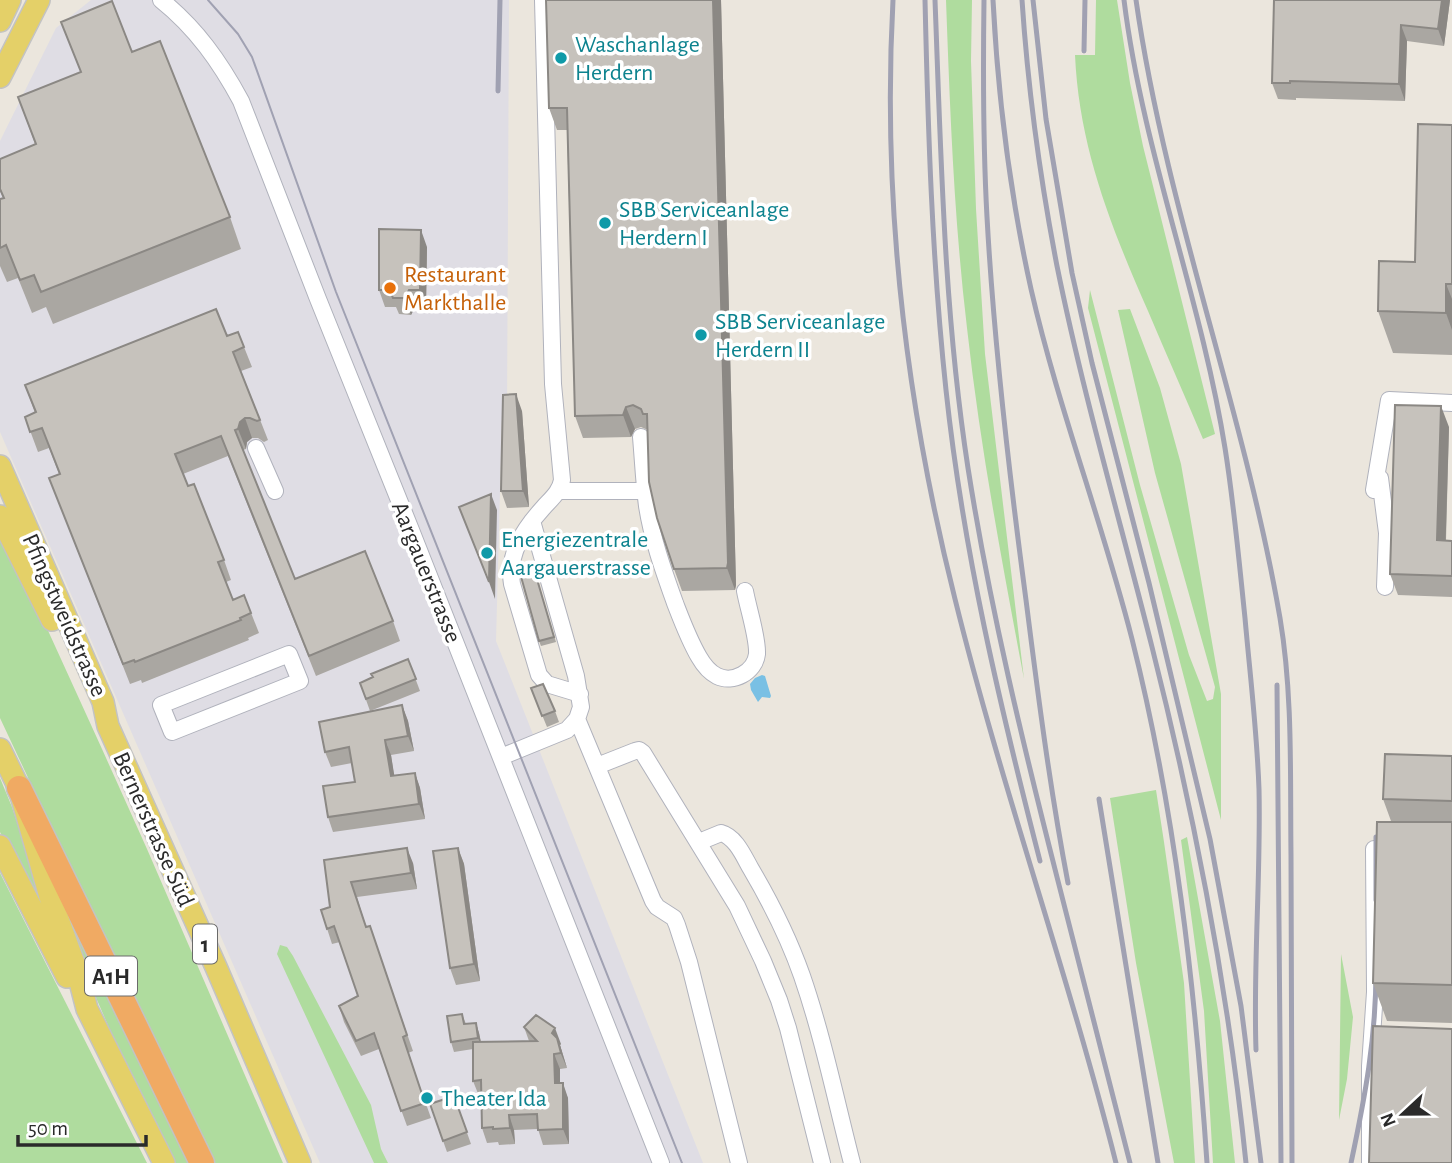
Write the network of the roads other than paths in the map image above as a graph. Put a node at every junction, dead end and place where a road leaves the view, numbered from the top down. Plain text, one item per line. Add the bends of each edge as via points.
1 (10, 0) edge
2 (162, 0) edge
3 (543, 0) edge
4 (41, 3) edge
5 (0, 21) edge
6 (0, 77) edge
7 (1452, 403) edge
8 (641, 437) dead end
9 (256, 448) dead end
10 (1378, 462) junction
11 (0, 466) edge
12 (1374, 490) dead end
13 (275, 491) dead end
14 (559, 491) junction
15 (646, 491) junction
16 (0, 516) edge
17 (532, 521) junction
18 (1385, 587) dead end
19 (745, 591) dead end
20 (580, 694) junction
21 (577, 719) junction
22 (108, 726) junction
23 (172, 732) joint
24 (0, 749) edge
25 (501, 757) junction
26 (597, 766) junction
27 (19, 788) junction
28 (699, 842) junction
29 (0, 846) edge
30 (1414, 849) edge
31 (87, 1009) junction
32 (164, 1163) edge
33 (202, 1163) edge
34 (300, 1163) edge
35 (661, 1163) edge
36 (739, 1163) edge
37 (822, 1163) edge
38 (852, 1163) edge
39 (1370, 1163) edge

1 - 5 main road
2 - 25 street, Aargauerstrasse via 210,50 241,101
3 - 14 street
4 - 6 main road
7 - 10 street via 1389,400
8 - 15 street
9 - 13 street
10 - 12 street
10 - 18 street via 1387,533
11 - 22 main road, Pfingstweidstrasse / 1 via 103,702
14 - 15 street
14 - 17 street
15 - 19 street via 654,536 680,616 702,663 721,678 743,674 755,660
16 - 22 main road via 92,706
17 - 20 street
17 - 20 street via 515,551 512,584 541,679
20 - 21 street
21 - 25 street via 563,732
21 - 26 street
22 - 34 main road, Bernerstrasse Süd / 1
23 - 23 street via 300,681 289,654 161,705
24 - 27 main road
25 - 35 street, Aargauerstrasse
26 - 28 street via 642,752
26 - 36 street via 655,904 677,925
27 - 31 main road
27 - 33 highway, A1H
28 - 37 street via 746,923 769,974
28 - 38 street via 719,834 729,836 773,909 816,1020
29 - 31 main road
30 - 39 street via 1374,849
31 - 32 main road

